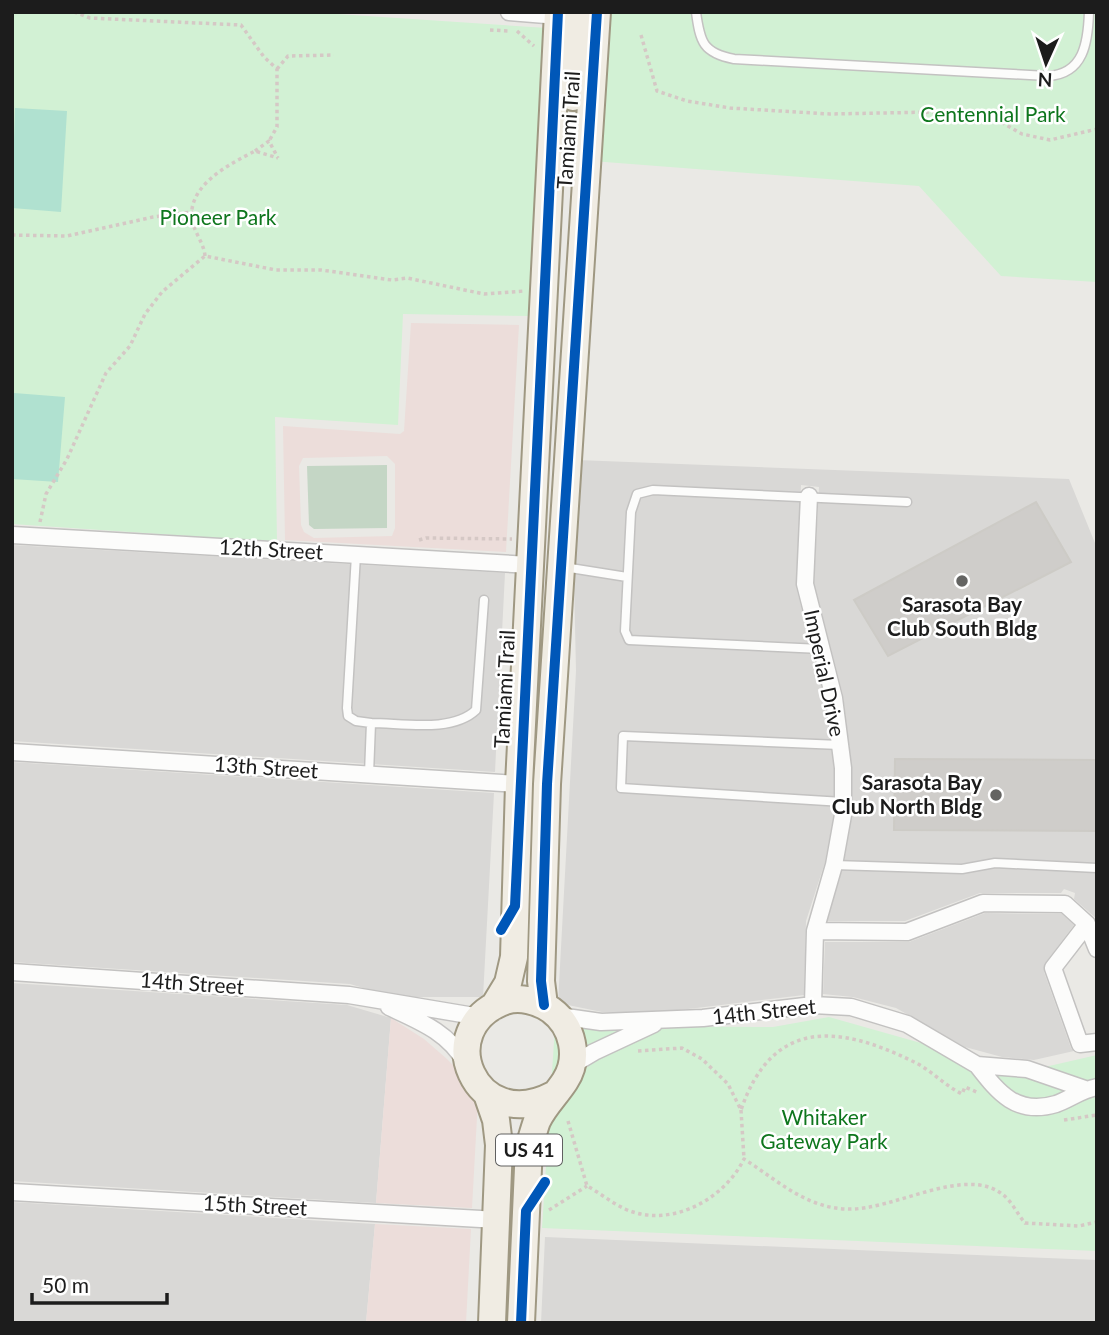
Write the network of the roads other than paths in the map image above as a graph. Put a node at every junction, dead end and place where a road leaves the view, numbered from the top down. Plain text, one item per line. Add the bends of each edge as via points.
1 (509, 12) edge
2 (597, 12) edge
3 (696, 12) edge
4 (1089, 12) edge
5 (558, 14) edge
6 (577, 293) junction
7 (809, 496) junction
8 (906, 502) dead end
9 (12, 535) edge
10 (356, 555) junction
11 (530, 565) junction
12 (561, 566) junction
13 (627, 577) junction
14 (484, 600) dead end
15 (821, 649) junction
16 (371, 723) junction
17 (840, 745) junction
18 (12, 752) edge
19 (369, 775) junction
20 (519, 784) junction
21 (843, 802) junction
22 (834, 865) junction
23 (1097, 868) edge
24 (1087, 924) junction
25 (815, 931) junction
26 (1097, 949) edge
27 (12, 972) edge
28 (371, 999) junction
29 (813, 1004) junction
30 (487, 1011) junction
31 (552, 1011) junction
32 (663, 1020) junction
33 (1097, 1042) edge
34 (572, 1065) junction
35 (977, 1065) junction
36 (468, 1066) junction
37 (1091, 1088) edge
38 (486, 1094) junction
39 (553, 1095) junction
40 (12, 1192) edge
41 (498, 1220) junction
42 (492, 1323) edge
43 (507, 1323) edge
44 (521, 1323) edge

1 - 5 street
2 - 6 main road, Tamiami Trail
3 - 4 lane via 698,33 705,47 717,56 1048,76 1065,73 1077,63 1083,53
5 - 6 main road via 572,19 577,28 564,238
5 - 11 main road, Tamiami Trail
6 - 12 main road, Tamiami Trail
7 - 8 lane
7 - 13 lane via 653,490 637,494 631,512
7 - 15 street, Imperial Drive via 805,584
9 - 10 street, 12th Street
10 - 11 street, 12th Street
10 - 16 lane via 347,708 348,716 356,721
11 - 20 main road, Tamiami Trail
12 - 13 lane
12 - 31 main road, Tamiami Trail via 541,981
13 - 15 lane via 625,631 629,640
14 - 16 lane via 476,710 461,720 444,723
15 - 17 street, Imperial Drive
16 - 19 lane
17 - 21 street, Imperial Drive
17 - 21 lane via 623,736 621,788
18 - 19 street, 13th Street
19 - 20 street, 13th Street
20 - 30 main road, Tamiami Trail via 514,957 508,983
21 - 22 street, Imperial Drive
22 - 23 lane via 962,869 995,863
22 - 25 street, Imperial Drive
24 - 25 street via 1065,904 983,903 907,932
24 - 26 street
24 - 33 street via 1053,968 1080,1044
25 - 29 street, Imperial Drive
27 - 28 street, 14th Street
28 - 30 street, 14th Street
28 - 36 street, 14th Street via 433,1028 457,1046
29 - 32 street, 14th Street
29 - 35 street, 14th Street via 851,1007 893,1018
30 - 31 main road via 510,1000 527,999
30 - 36 main road, Tamiami Trail via 471,1031 466,1048
31 - 32 street, 14th Street via 601,1022
31 - 34 main road, Tamiami Trail via 569,1030
32 - 34 street, 14th Street
34 - 39 main road, US 41
35 - 37 street, 14th Street via 1027,1069
35 - 37 street, 14th Street via 1012,1102 1052,1105
36 - 38 main road, US 41
38 - 39 main road via 519,1106
38 - 41 main road, US 41 via 499,1145
39 - 44 main road, US 41 via 529,1146
40 - 41 street, 15th Street
41 - 42 main road, US 41
41 - 43 main road via 508,1239

